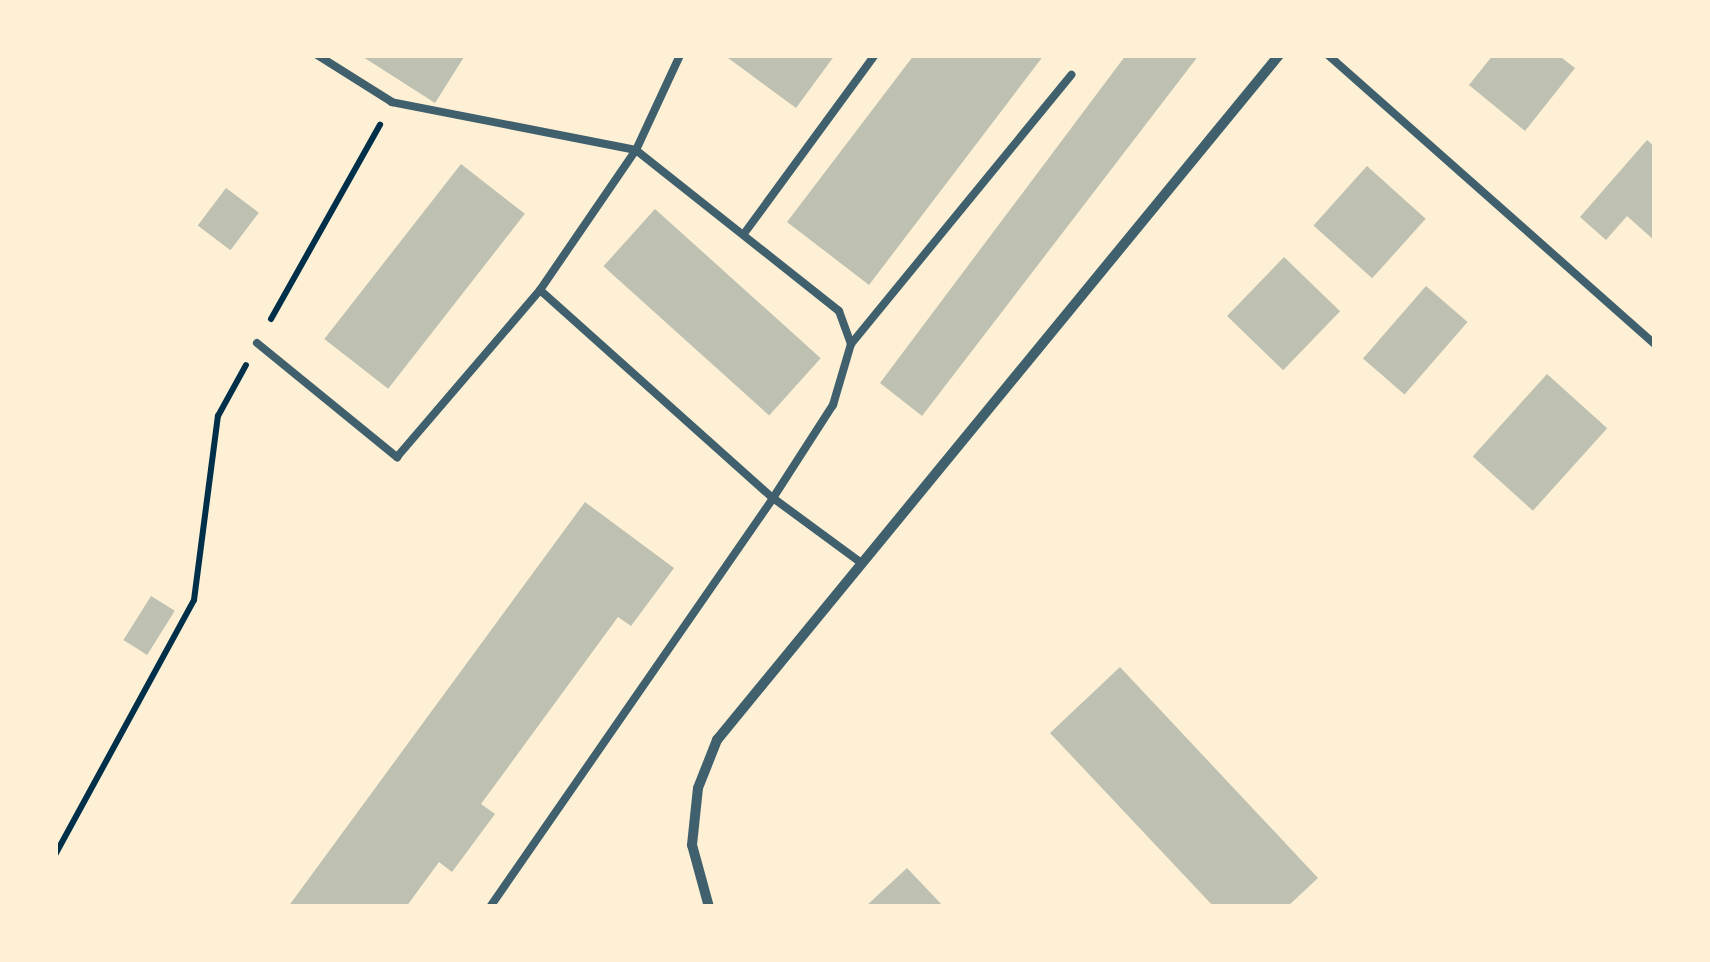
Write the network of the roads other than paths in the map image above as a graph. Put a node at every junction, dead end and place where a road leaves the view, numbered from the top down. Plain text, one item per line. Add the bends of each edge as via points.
1 (317, 55) edge
2 (680, 55) edge
3 (875, 55) edge
4 (1278, 55) edge
5 (1328, 55) edge
6 (1070, 76) dead end
7 (636, 150) junction
8 (746, 230) junction
9 (540, 290) junction
10 (257, 343) road end
11 (851, 344) junction
12 (1655, 344) edge
13 (773, 498) junction
14 (860, 562) junction
15 (490, 907) edge
16 (710, 907) edge

1 - 7 lane via 392,102
2 - 7 lane
3 - 8 lane
4 - 14 street
5 - 12 lane
6 - 11 lane
7 - 8 lane
7 - 9 lane
8 - 11 lane via 839,311
9 - 10 lane via 396,457
9 - 13 lane
11 - 13 lane via 832,405
13 - 14 lane
13 - 15 lane
14 - 16 street via 717,740 698,788 692,846

